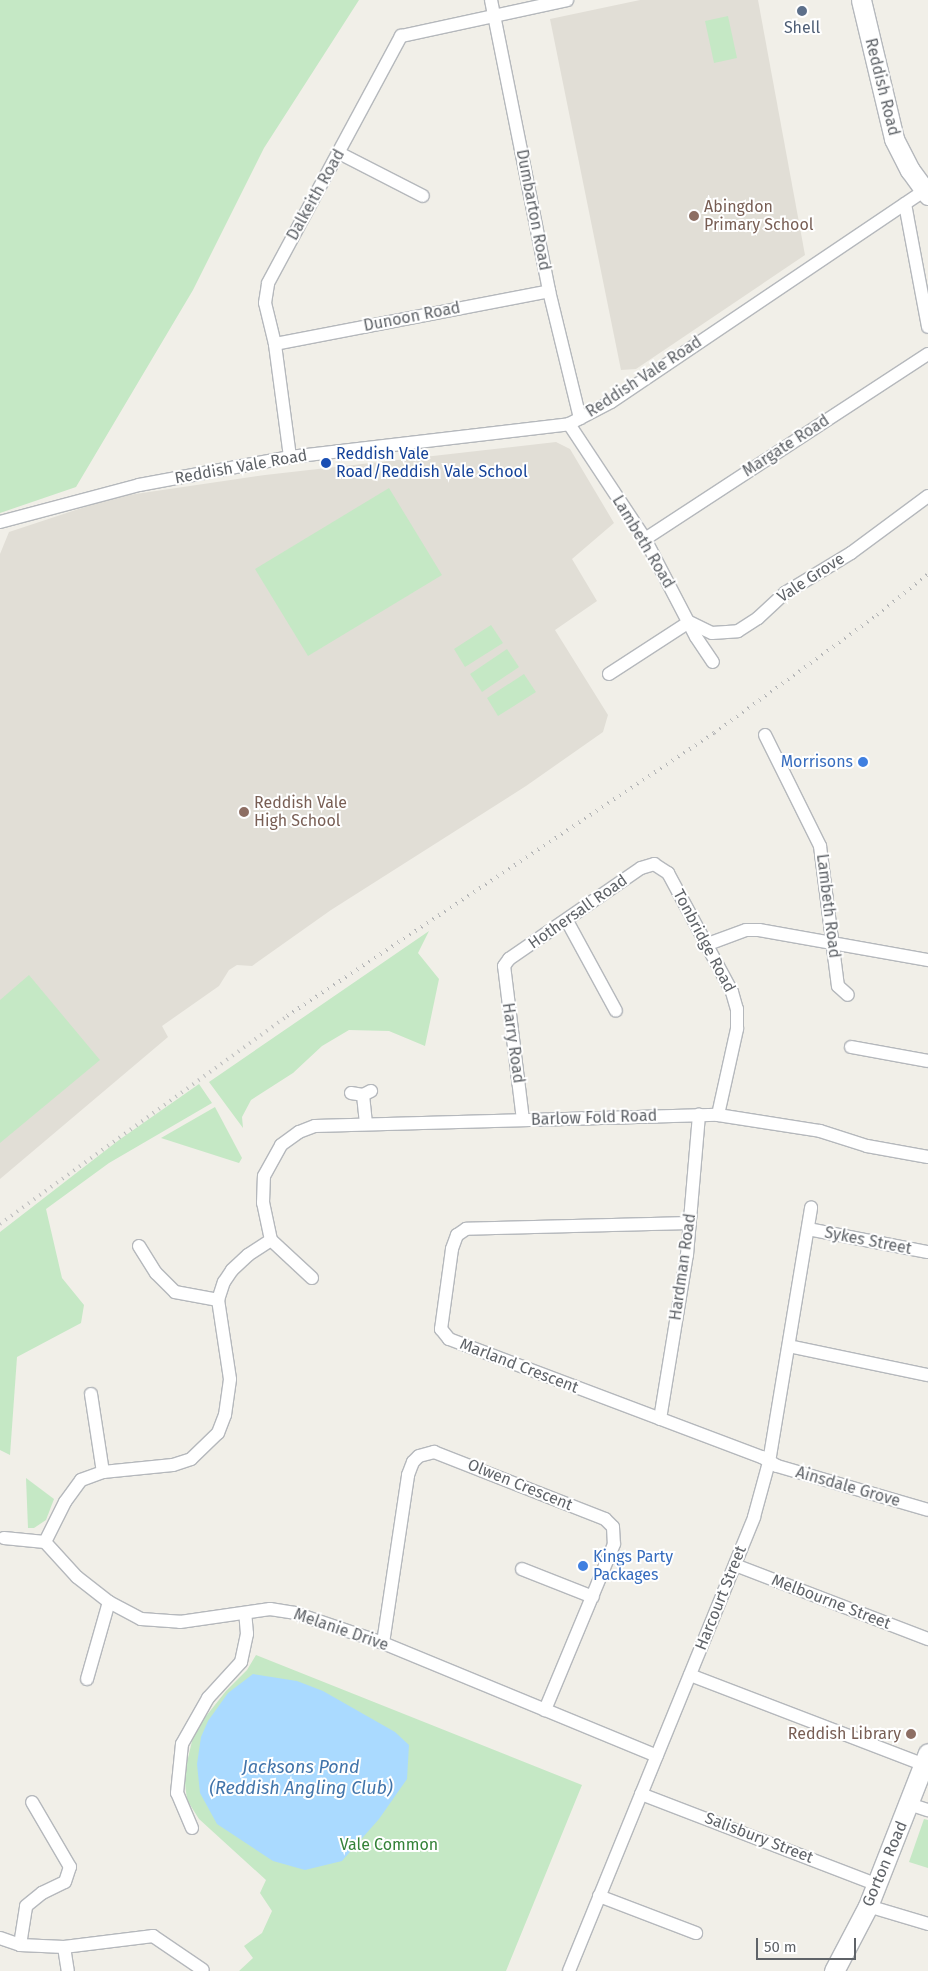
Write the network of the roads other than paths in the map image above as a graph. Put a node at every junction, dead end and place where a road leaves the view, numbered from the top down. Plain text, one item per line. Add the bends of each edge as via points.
1 (491, 0) edge
2 (567, 0) edge
3 (860, 0) edge
4 (494, 15) junction
5 (340, 153) junction
6 (927, 191) edge
7 (423, 196) dead end
8 (905, 204) junction
9 (549, 291) junction
10 (928, 327) edge
11 (275, 344) junction
12 (928, 354) edge
13 (574, 421) junction
14 (290, 457) junction
15 (928, 496) edge
16 (0, 522) edge
17 (645, 539) junction
18 (689, 622) junction
19 (713, 662) dead end
20 (609, 674) dead end
21 (765, 735) dead end
22 (654, 864) joint
23 (567, 921) junction
24 (708, 944) junction
25 (834, 945) junction
26 (928, 960) edge
27 (504, 966) joint
28 (848, 995) dead end
29 (616, 1011) dead end
30 (851, 1047) dead end
31 (928, 1061) edge
32 (362, 1093) dead end
33 (699, 1115) junction
34 (718, 1115) junction
35 (524, 1120) junction
36 (366, 1123) junction
37 (928, 1158) edge
38 (811, 1207) dead end
39 (690, 1222) junction
40 (808, 1230) junction
41 (271, 1240) junction
42 (139, 1246) dead end
43 (928, 1252) edge
44 (312, 1278) dead end
45 (218, 1300) junction
46 (789, 1346) junction
47 (928, 1375) edge
48 (91, 1394) dead end
49 (660, 1419) junction
50 (769, 1462) junction
51 (103, 1472) junction
52 (928, 1510) edge
53 (4, 1538) dead end
54 (45, 1542) junction
55 (734, 1565) junction
56 (522, 1569) dead end
57 (592, 1597) junction
58 (109, 1602) junction
59 (245, 1613) junction
60 (928, 1639) edge
61 (383, 1643) junction
62 (690, 1675) junction
63 (87, 1679) dead end
64 (545, 1710) junction
65 (657, 1756) junction
66 (926, 1759) edge
67 (641, 1794) junction
68 (32, 1802) dead end
69 (909, 1804) junction
70 (928, 1810) edge
71 (192, 1828) dead end
72 (876, 1884) junction
73 (600, 1896) junction
74 (868, 1906) junction
75 (928, 1924) edge
76 (696, 1933) dead end
77 (0, 1938) edge
78 (20, 1945) junction
79 (64, 1947) junction
80 (203, 1970) dead end
81 (68, 1971) edge
82 (569, 1971) edge
83 (834, 1971) edge

1 - 4 street, Dumbarton Road
2 - 4 street, Dalkeith Road
3 - 6 main road, Reddish Road via 894,139
4 - 5 street, Dalkeith Road via 401,36
4 - 9 street, Dumbarton Road
5 - 7 street
5 - 11 street, Dalkeith Road via 268,283 265,303
6 - 8 street, Reddish Vale Road
8 - 10 street
8 - 13 street, Reddish Vale Road via 611,402
9 - 11 street, Dunoon Road
9 - 13 street, Dumbarton Road
11 - 14 street, Dalkeith Road
12 - 17 street, Margate Road
13 - 14 street, Reddish Vale Road
13 - 17 street, Lambeth Road
14 - 16 street, Reddish Vale Road via 139,485
15 - 18 street, Vale Grove via 843,558 785,593 738,631 712,633
17 - 18 street, Lambeth Road
18 - 19 street, Lambeth Road
18 - 20 street
21 - 25 street, Lambeth Road via 820,846
22 - 23 street, Hothersall Road via 642,868
22 - 24 street, Tonbridge Road via 668,874
23 - 27 street, Hothersall Road via 509,959
23 - 29 street
24 - 25 street via 746,930 760,930
24 - 34 street, Tonbridge Road via 737,1008 737,1029
25 - 26 street
25 - 28 street, Lambeth Road via 838,986
27 - 35 street, Harry Road
30 - 31 street
32 - 36 street
33 - 34 street, Barlow Fold Road
33 - 35 street, Barlow Fold Road
33 - 39 street, Hardman Road
34 - 37 street, Barlow Fold Road via 820,1131 867,1146
35 - 36 street, Barlow Fold Road
36 - 41 street, Barlow Fold Road via 315,1126 299,1132 282,1145 264,1176 263,1204
38 - 40 street, Harcourt Street
39 - 49 street, Hardman Road
39 - 49 street, Marland Crescent via 466,1229 458,1235 451,1259 442,1329 449,1339
40 - 43 street, Sykes Street
40 - 46 street, Harcourt Street
41 - 44 street
41 - 45 street via 232,1270
42 - 45 street via 156,1273 175,1292
45 - 51 street via 230,1379 225,1415 218,1433 191,1459 173,1465
46 - 47 street
46 - 50 street, Harcourt Street
48 - 51 street
49 - 50 street, Marland Crescent
50 - 52 street, Ainsdale Grove
50 - 55 street, Harcourt Street via 754,1518
51 - 54 street via 81,1480 65,1502
53 - 54 street
54 - 58 street, Melanie Drive via 77,1577
55 - 60 street, Melbourne Street
55 - 62 street, Harcourt Street
56 - 57 street
57 - 61 street, Olwen Crescent via 614,1544 613,1527 605,1518 429,1452 419,1456 410,1468
57 - 64 street, Olwen Crescent
58 - 59 street, Melanie Drive via 141,1619 180,1622
58 - 63 street
59 - 61 street, Melanie Drive via 270,1609 295,1612
59 - 71 street via 247,1634 241,1662 208,1698 182,1744 177,1793
61 - 64 street, Melanie Drive
62 - 65 street, Harcourt Street
62 - 66 street
64 - 65 street, Melanie Drive
65 - 67 street, Harcourt Street
66 - 69 main road, Gorton Road
67 - 72 street, Salisbury Street
67 - 73 street, Harcourt Street
68 - 78 street via 70,1867 65,1882 42,1893 26,1906
69 - 70 street
69 - 72 main road, Gorton Road
72 - 74 main road, Gorton Road
73 - 76 street
73 - 82 street, Harcourt Street
74 - 75 street
74 - 83 main road, Gorton Road
77 - 78 street
78 - 79 street
79 - 80 street via 154,1936
79 - 81 street

